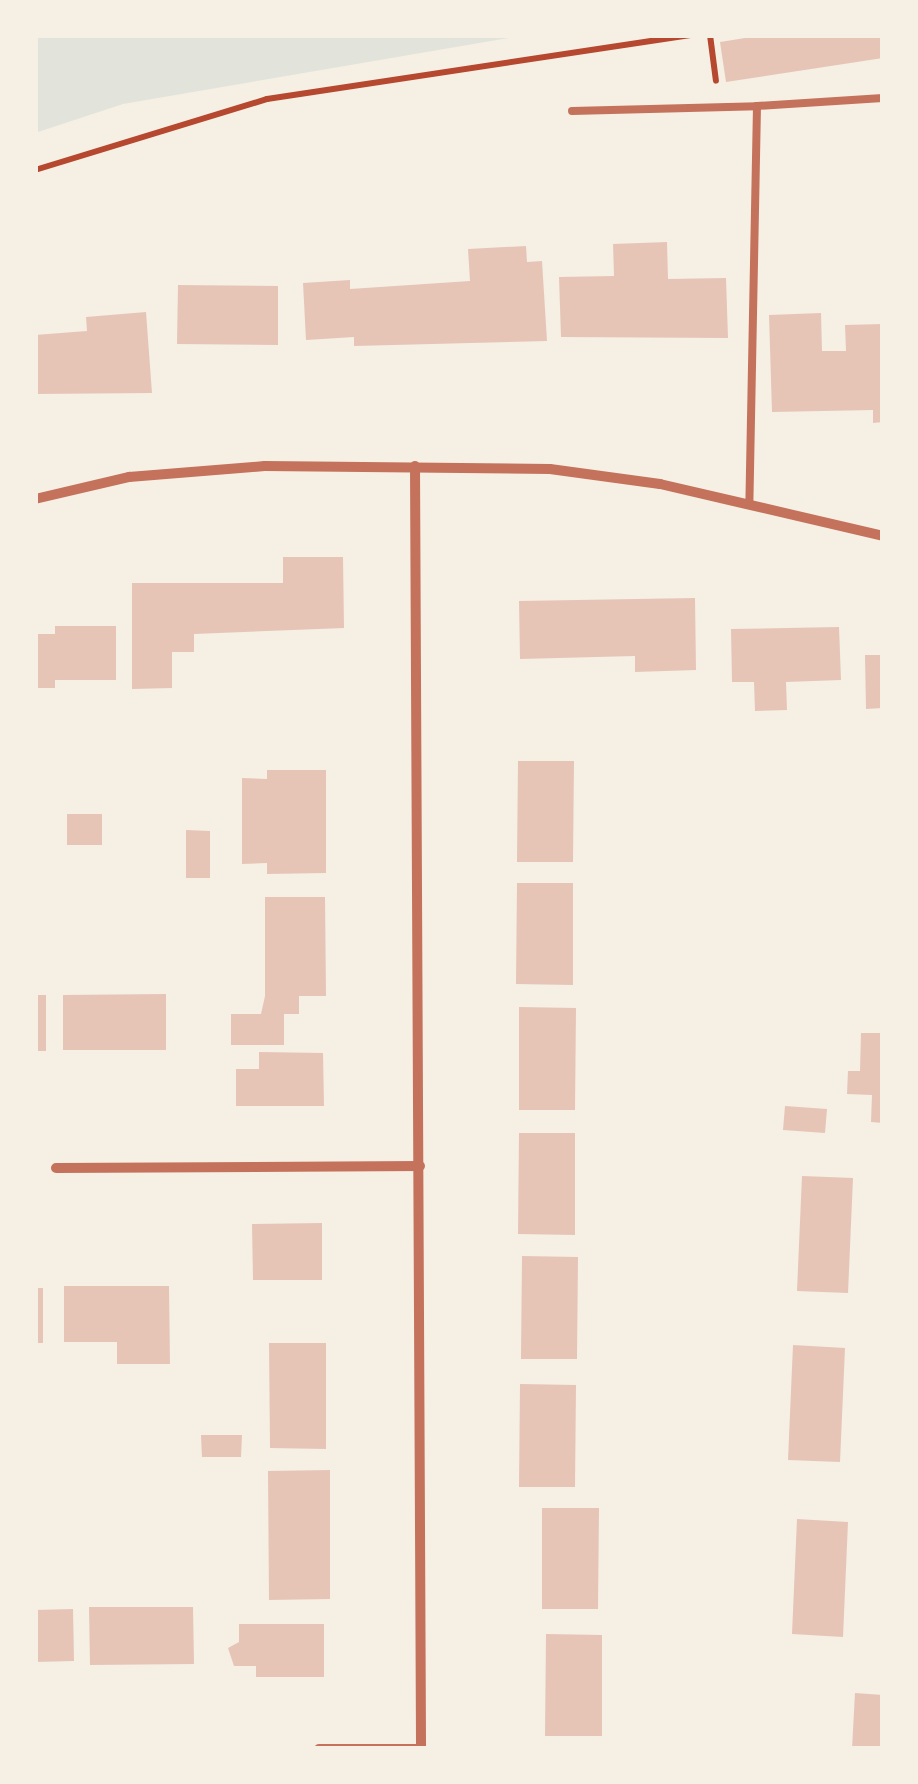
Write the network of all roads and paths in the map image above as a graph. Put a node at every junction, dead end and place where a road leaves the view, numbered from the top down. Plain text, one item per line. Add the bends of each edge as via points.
1 (692, 35) edge
2 (710, 35) edge
3 (883, 98) edge
4 (757, 106) junction
5 (720, 107) junction
6 (572, 112) dead end
7 (35, 170) edge
8 (415, 466) junction
9 (35, 499) edge
10 (749, 505) junction
11 (883, 536) edge
12 (420, 1166) junction
13 (56, 1168) dead end
14 (319, 1749) edge
15 (421, 1749) edge

1 - 7 path via 267,99
2 - 5 path
3 - 4 lane
4 - 5 lane
4 - 10 lane
5 - 6 lane
8 - 9 street via 130,477
8 - 10 street via 550,469
8 - 12 street
10 - 11 street
12 - 13 street
12 - 15 street
14 - 15 street

